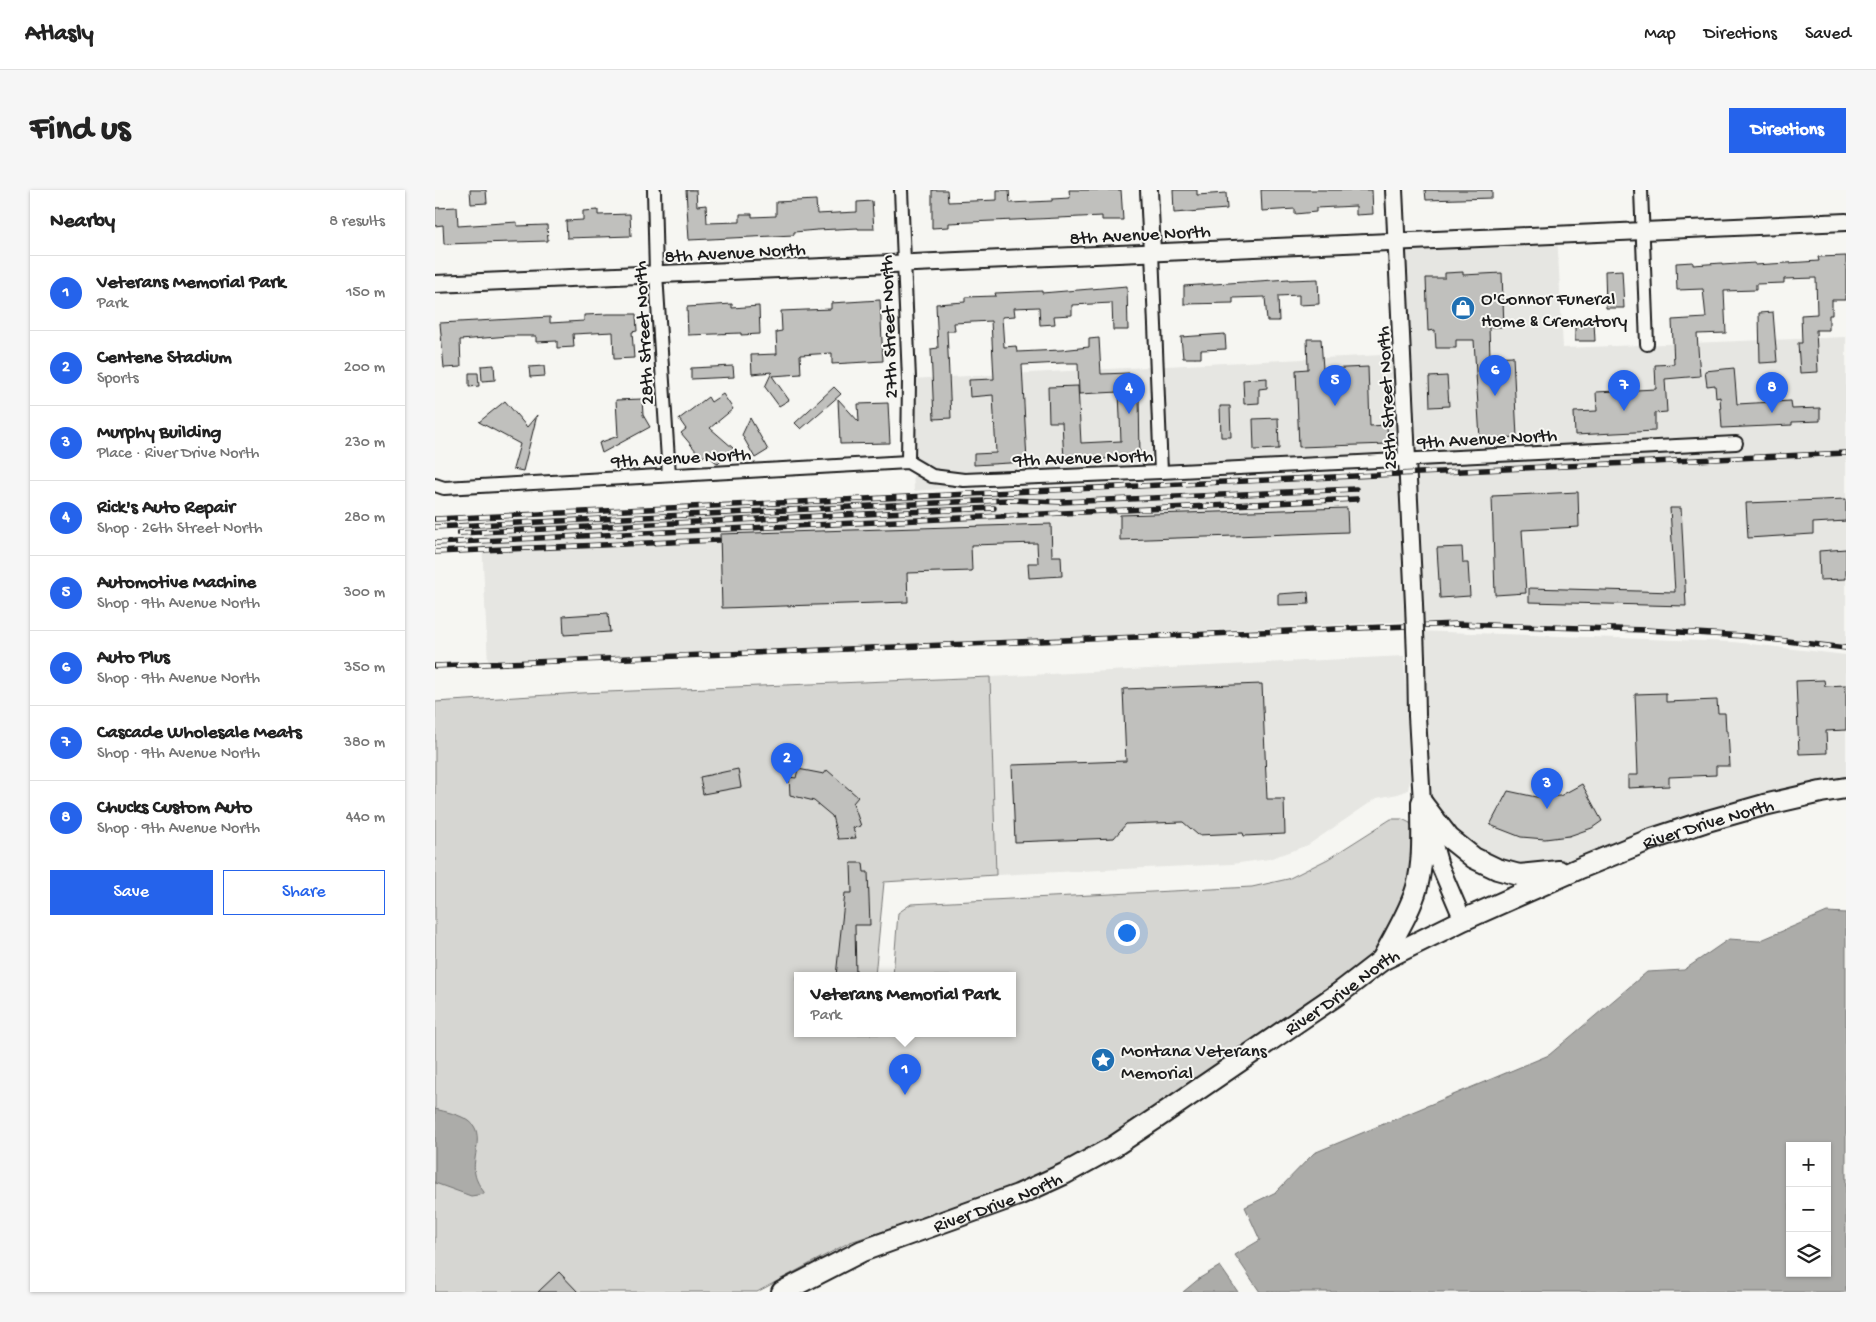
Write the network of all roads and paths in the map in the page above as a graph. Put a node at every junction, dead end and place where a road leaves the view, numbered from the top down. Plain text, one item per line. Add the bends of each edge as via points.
1 (654, 190) edge
2 (901, 190) edge
3 (1149, 190) edge
4 (1394, 190) edge
5 (1641, 190) edge
6 (1846, 222) edge
7 (1643, 231) junction
8 (1397, 241) junction
9 (1152, 252) junction
10 (905, 263) junction
11 (656, 274) junction
12 (435, 284) edge
13 (1647, 344) dead end
14 (1736, 443) dead end
15 (1408, 460) junction
16 (908, 462) junction
17 (1161, 472) junction
18 (669, 475) junction
19 (435, 485) edge
20 (1846, 788) edge
21 (1422, 803) junction
22 (1578, 869) junction
23 (1463, 920) junction
24 (1382, 960) junction
25 (782, 1292) edge

1 - 11 street, 28th Street North
2 - 10 street, 27th Street North
3 - 9 street
4 - 8 street, 25th Street North
5 - 7 street
6 - 7 street, 8th Avenue North
7 - 8 street, 8th Avenue North
7 - 13 street
8 - 9 street, 8th Avenue North
8 - 15 street, 25th Street North
9 - 10 street, 8th Avenue North
9 - 17 street
10 - 11 street, 8th Avenue North
10 - 16 street, 27th Street North
11 - 12 street, 8th Avenue North
11 - 18 street, 28th Street North
14 - 15 street, 9th Avenue North
15 - 17 street, 9th Avenue North
15 - 21 street, 25th Street North, bridge
16 - 17 street, 9th Avenue North via 932,476 965,480
16 - 18 street, 9th Avenue North
18 - 19 street, 9th Avenue North via 444,488
20 - 22 main road, River Drive North via 1764,805 1704,822
21 - 22 main road via 1449,838 1474,858 1497,869 1519,875
21 - 23 street via 1440,866
21 - 24 main road via 1421,863 1417,887
22 - 23 main road, River Drive North
23 - 24 main road, River Drive North
24 - 25 main road, River Drive North via 1113,1147 1018,1195 862,1251

